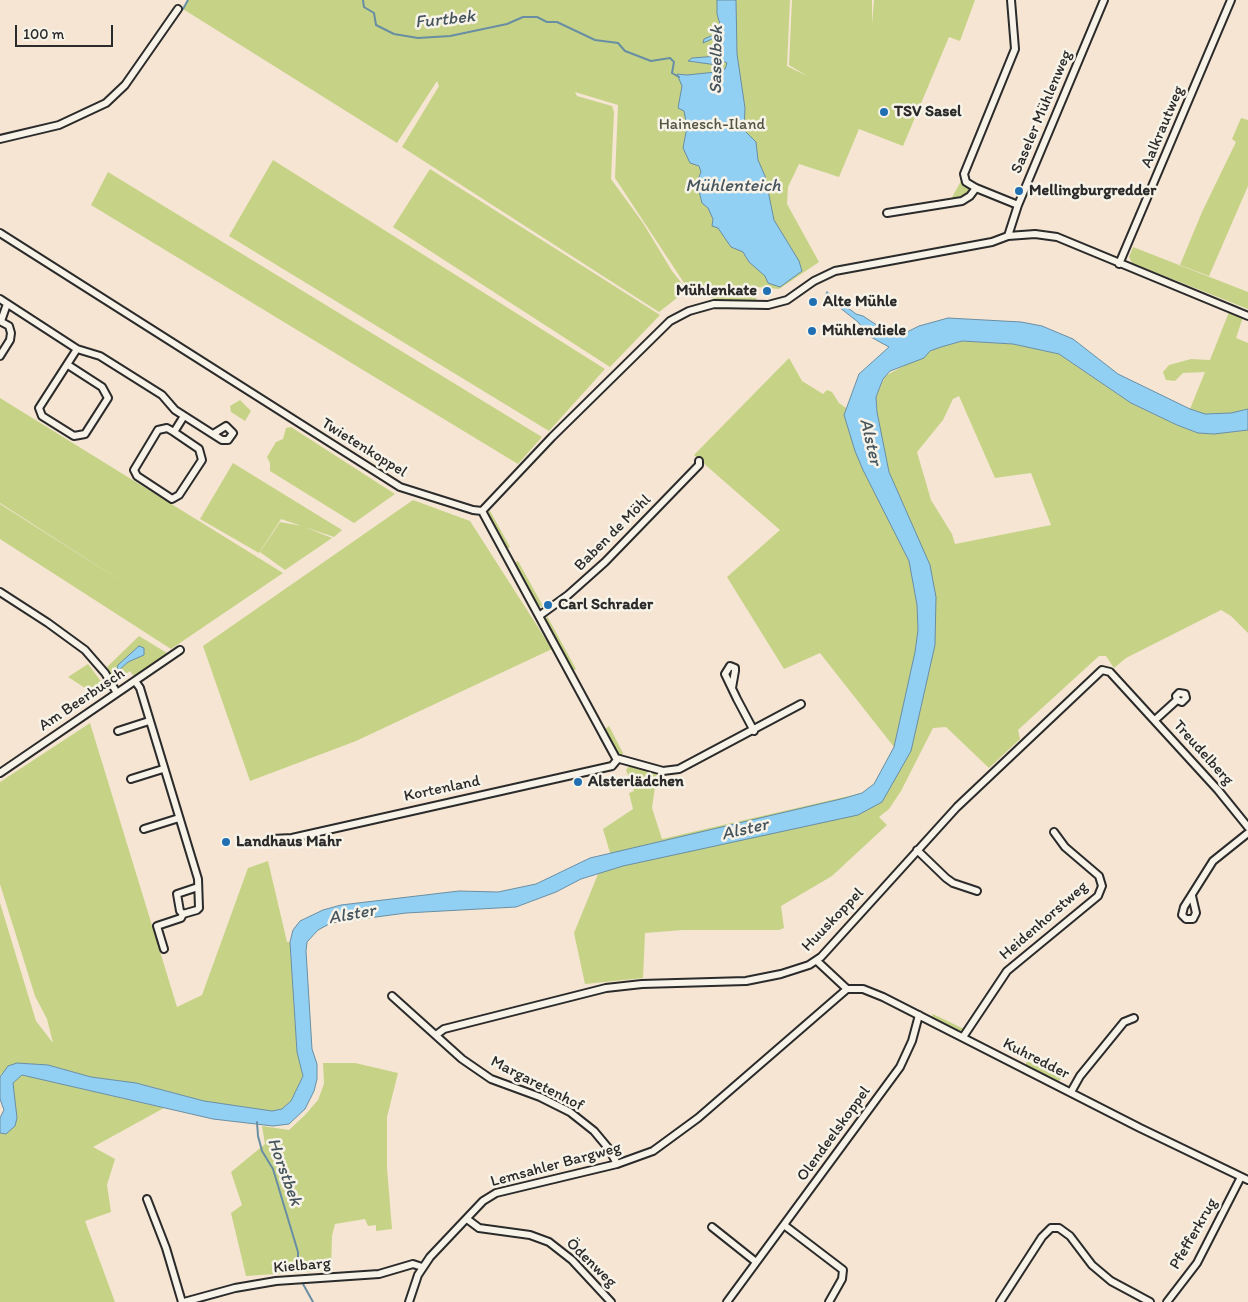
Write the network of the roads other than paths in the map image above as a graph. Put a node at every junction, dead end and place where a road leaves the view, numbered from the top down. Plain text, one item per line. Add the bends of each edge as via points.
1 (1011, 0) edge
2 (1104, 0) edge
3 (1231, 0) edge
4 (178, 9) dead end
5 (0, 139) edge
6 (976, 188) junction
7 (1018, 205) junction
8 (887, 213) dead end
9 (0, 233) edge
10 (1008, 236) junction
11 (1120, 264) junction
12 (0, 300) edge
13 (6, 304) junction
14 (1248, 316) edge
15 (0, 321) edge
16 (77, 349) junction
17 (0, 356) edge
18 (68, 365) junction
19 (184, 416) junction
20 (174, 432) junction
21 (213, 434) dead end
22 (699, 461) dead end
23 (482, 511) junction
24 (0, 592) edge
25 (539, 616) junction
26 (180, 650) dead end
27 (1106, 670) joint
28 (135, 681) junction
29 (732, 688) dead end
30 (118, 693) junction
31 (1177, 700) dead end
32 (801, 704) dead end
33 (1155, 720) junction
34 (149, 721) junction
35 (118, 730) dead end
36 (754, 731) junction
37 (617, 760) junction
38 (163, 769) junction
39 (0, 772) edge
40 (131, 779) dead end
41 (179, 818) junction
42 (1248, 827) edge
43 (144, 829) dead end
44 (1054, 832) dead end
45 (1248, 833) edge
46 (272, 839) dead end
47 (917, 850) junction
48 (198, 887) junction
49 (977, 891) dead end
50 (1192, 896) dead end
51 (183, 914) junction
52 (164, 949) dead end
53 (816, 961) junction
54 (847, 988) junction
55 (392, 996) dead end
56 (919, 1016) junction
57 (1134, 1018) dead end
58 (436, 1035) junction
59 (963, 1037) junction
60 (1071, 1092) junction
61 (617, 1164) junction
62 (1240, 1177) junction
63 (1248, 1180) edge
64 (147, 1199) dead end
65 (467, 1219) junction
66 (784, 1225) junction
67 (712, 1227) dead end
68 (756, 1262) junction
69 (422, 1267) junction
70 (183, 1302) edge
71 (409, 1302) edge
72 (611, 1302) edge
73 (727, 1302) edge
74 (830, 1302) edge
75 (1000, 1302) edge
76 (1150, 1302) edge
77 (1167, 1302) edge

1 - 6 street via 1015,48 964,174 966,182
2 - 7 street, Saseler Mühlenweg
3 - 11 street, Aalkrautweg
4 - 5 street via 125,85 106,103 60,125
6 - 7 street
6 - 8 street via 962,201
7 - 10 street, Saseler Mühlenweg
9 - 23 street, Twietenkoppel via 400,487
10 - 11 street via 1035,234 1056,237
10 - 23 street via 992,242 835,271 789,299 768,305 714,304 679,315 552,437
11 - 14 street
12 - 13 street
13 - 15 street
13 - 16 street
15 - 17 street via 8,326 11,333
16 - 18 street
16 - 19 street via 100,356 162,395
18 - 18 street via 62,369 39,408 42,416 74,436 85,434 108,398 102,387
19 - 20 street
19 - 21 street
20 - 20 street via 167,428 158,430 134,470 137,476 172,498 179,495 202,460 199,449
22 - 25 street, Baben de Möhl via 699,465 605,562
23 - 25 street
24 - 30 street via 85,650
25 - 37 street
26 - 28 street, Am Beerbusch
27 - 33 street, Treudelberg
27 - 47 street, Huuskoppel via 1099,672 996,770
28 - 30 street, Am Beerbusch
28 - 34 street
29 - 36 street
30 - 39 street, Am Beerbusch
31 - 33 street, Treudelberg
32 - 36 street
33 - 42 street, Treudelberg
34 - 35 street
34 - 38 street
36 - 37 street via 672,771
37 - 46 street, Kortenland via 612,766 292,838
38 - 40 street
38 - 41 street
41 - 43 street
41 - 48 street
44 - 59 street, Heidenhorstweg via 1065,848 1099,876 1102,886 1098,896 1007,972
45 - 50 street via 1213,862
47 - 49 street via 953,883
47 - 53 street, Huuskoppel
48 - 51 street via 199,908
48 - 51 street via 177,894
51 - 52 street via 181,918 157,926
53 - 54 street, Kuhredder
53 - 58 street, Huuskoppel via 798,970 746,981 606,988 444,1029
54 - 56 street, Kuhredder via 863,989
54 - 61 street, Lemsahler Bargweg via 668,1142
55 - 58 street, Margaretenhof
56 - 59 street, Kuhredder
56 - 66 street, Olendeelskoppel via 910,1049 900,1067
57 - 60 street via 1124,1022
58 - 61 street, Margaretenhof via 491,1079 570,1112 594,1131
59 - 60 street, Kuhredder
60 - 62 street, Kuhredder
61 - 65 street, Lemsahler Bargweg via 496,1192
62 - 63 street, Kuhredder
62 - 77 street, Pfefferkrug via 1197,1262
64 - 70 street
65 - 69 street, Lemsahler Bargweg
65 - 72 street, Ödenweg via 480,1228 530,1235 549,1242 572,1260
66 - 68 street, Olendeelskoppel
66 - 74 street via 843,1270
67 - 68 street
68 - 73 street, Olendeelskoppel
69 - 70 street, Kielbarg via 413,1264 379,1274 276,1281
69 - 71 street
75 - 76 street via 1051,1228 1059,1228 1070,1236 1092,1265 1111,1281

